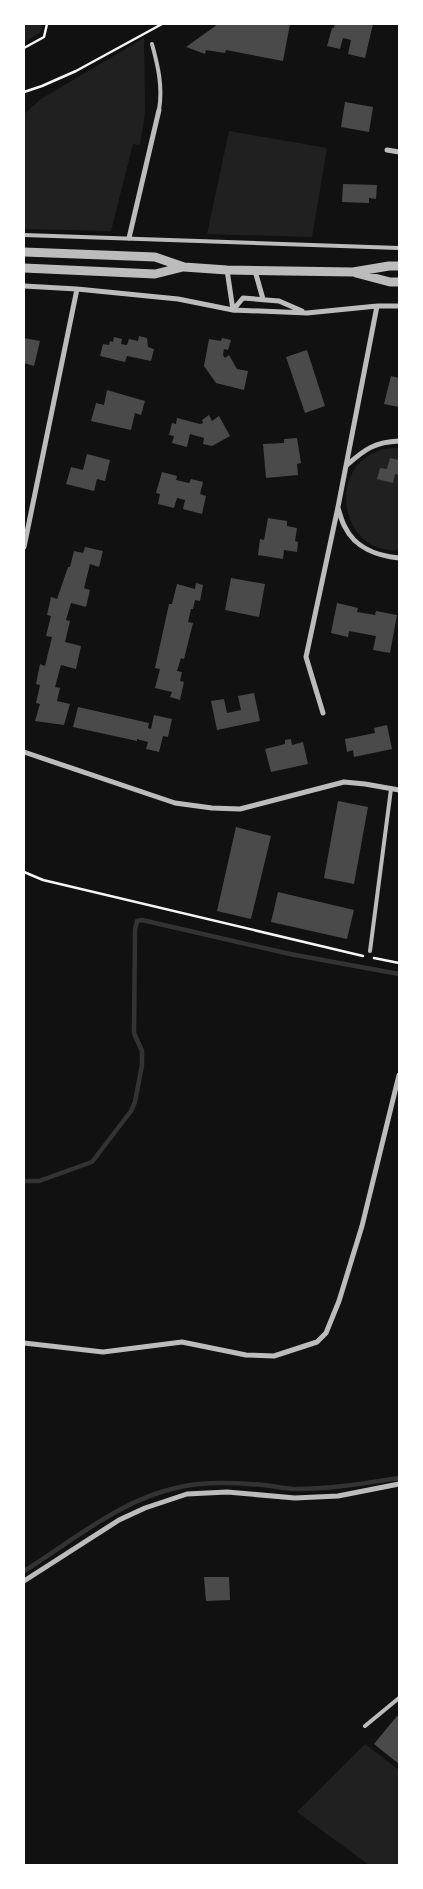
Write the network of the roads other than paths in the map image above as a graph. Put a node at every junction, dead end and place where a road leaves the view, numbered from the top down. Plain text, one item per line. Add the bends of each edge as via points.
1 (152, 44) dead end
2 (159, 110) joint
3 (387, 150) dead end
4 (399, 152) edge
5 (24, 235) edge
6 (129, 238) junction
7 (399, 248) edge
8 (24, 252) edge
9 (399, 266) edge
10 (184, 267) junction
11 (24, 268) edge
12 (227, 270) junction
13 (255, 271) junction
14 (354, 272) junction
15 (399, 282) edge
16 (24, 286) edge
17 (77, 289) junction
18 (263, 299) junction
19 (377, 306) junction
20 (399, 306) edge
21 (233, 310) junction
22 (307, 313) junction
23 (399, 441) edge
24 (347, 464) junction
25 (338, 508) junction
26 (24, 547) edge
27 (399, 558) edge
28 (324, 713) dead end
29 (24, 752) edge
30 (391, 789) junction
31 (399, 790) edge
32 (370, 951) dead end
33 (399, 1075) edge
34 (24, 1343) edge
35 (399, 1484) edge
36 (24, 1581) edge
37 (399, 1698) edge
38 (365, 1726) dead end

1 - 2 lane via 161,81
2 - 6 street
3 - 4 street
5 - 6 lane
6 - 7 lane
8 - 10 street via 155,257
9 - 14 street
10 - 11 street via 155,274
10 - 12 street
12 - 13 street
12 - 21 street
13 - 14 street
13 - 18 street
14 - 15 street
16 - 17 street
17 - 21 street via 178,299
17 - 26 street
18 - 21 street via 243,298
18 - 22 street via 279,301
19 - 20 street
19 - 22 street
19 - 24 street
21 - 22 street
23 - 24 street via 384,442 364,450
24 - 25 street
25 - 27 street via 345,528 359,545 378,555
25 - 28 street via 306,657
29 - 30 street via 174,803 212,808 240,809 344,782
30 - 31 street
30 - 32 lane
33 - 34 street via 362,1226 339,1301 326,1333 317,1342 274,1356 246,1355 182,1342 103,1352
35 - 36 street via 338,1496 295,1498 227,1492 187,1494 119,1520
37 - 38 lane

